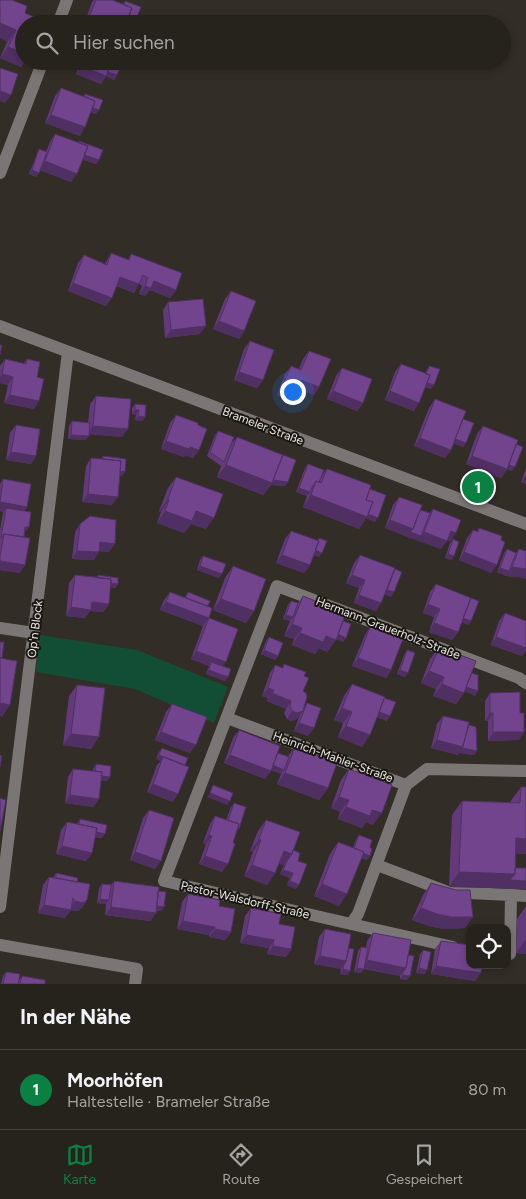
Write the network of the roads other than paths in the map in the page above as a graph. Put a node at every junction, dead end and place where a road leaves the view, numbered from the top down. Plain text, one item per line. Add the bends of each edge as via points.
1 (67, 0) edge
2 (61, 15) edge
3 (40, 70) edge
4 (0, 173) edge
5 (0, 326) edge
6 (68, 352) junction
7 (526, 524) edge
8 (0, 628) edge
9 (34, 633) junction
10 (526, 683) edge
11 (226, 718) junction
12 (526, 771) edge
13 (406, 785) junction
14 (377, 865) junction
15 (511, 895) junction
16 (526, 896) edge
17 (0, 907) edge
18 (351, 924) junction
19 (511, 924) edge
20 (0, 945) edge
21 (460, 949) edge
22 (135, 984) edge

1 - 2 street
3 - 4 street
5 - 6 street, Brameler Straße
6 - 7 street, Brameler Straße
6 - 9 street, Op'n Block
8 - 9 street
9 - 17 street, Op'n Block
10 - 11 street, Hermann-Grauerholz-Straße via 273,584
11 - 13 street, Heinrich-Mahler-Straße
11 - 18 street, Pastor-Walsdorff-Straße via 164,881
12 - 13 street, Heinrich-Mahler-Straße via 427,770
13 - 14 street
14 - 15 street via 448,892
14 - 18 street
15 - 16 street
15 - 19 street
18 - 21 street, Pastor-Walsdorff-Straße
20 - 22 street via 137,970

